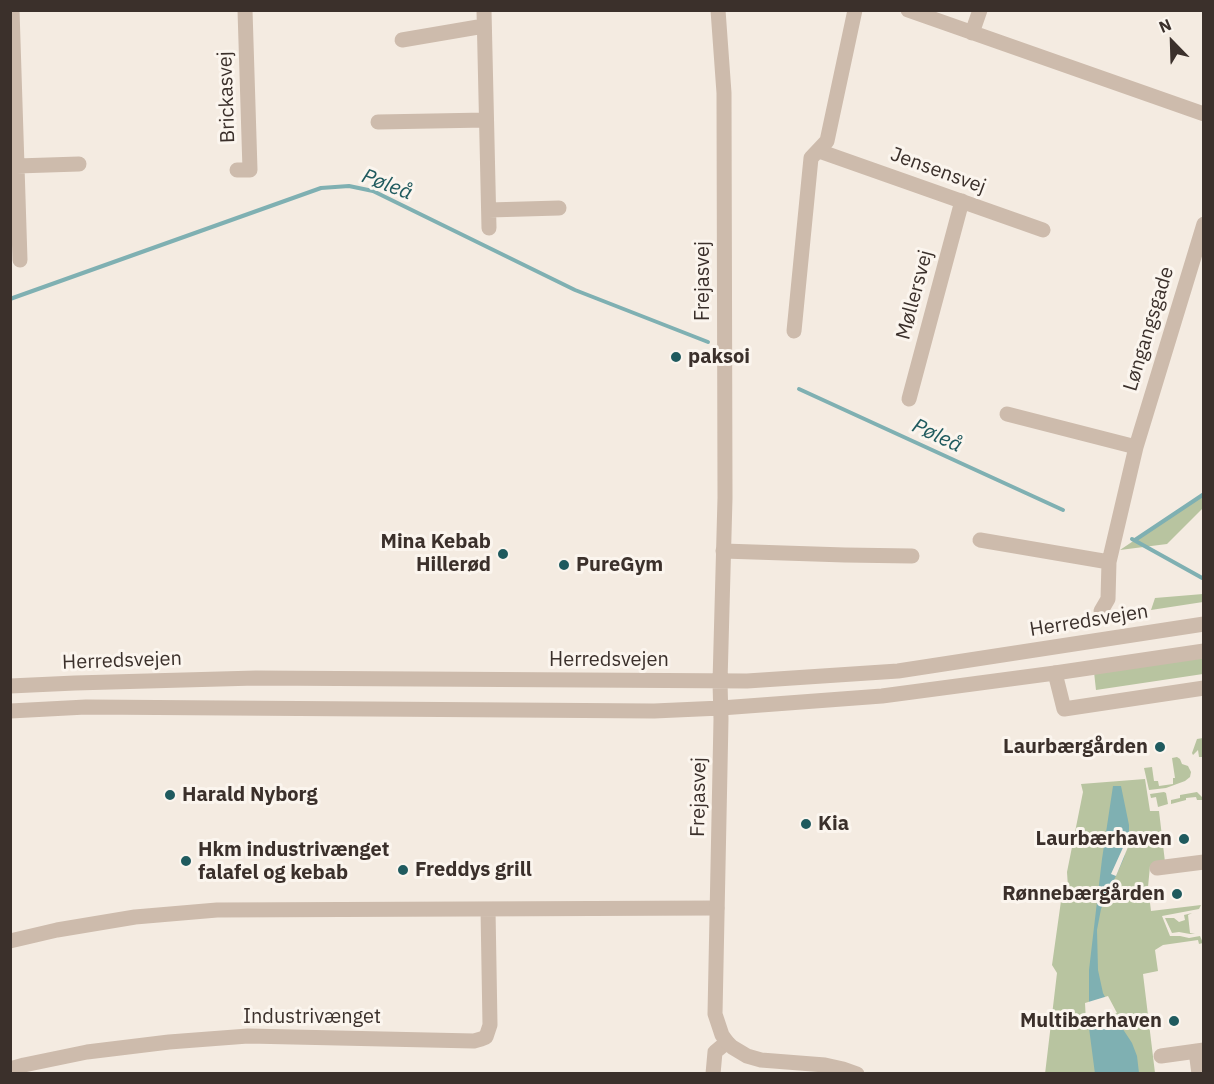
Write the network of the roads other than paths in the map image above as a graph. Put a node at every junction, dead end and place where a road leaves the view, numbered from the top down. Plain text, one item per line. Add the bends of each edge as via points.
1 (12, 10) edge
2 (245, 10) edge
3 (484, 10) edge
4 (718, 10) edge
5 (855, 10) edge
6 (908, 10) edge
7 (980, 10) edge
8 (484, 26) junction
9 (972, 33) junction
10 (402, 40) dead end
11 (12, 47) edge
12 (1203, 114) edge
13 (486, 120) junction
14 (378, 122) dead end
15 (14, 142) edge
16 (819, 150) junction
17 (79, 164) dead end
18 (17, 166) junction
19 (237, 170) dead end
20 (962, 201) junction
21 (559, 208) dead end
22 (489, 210) junction
23 (1203, 224) edge
24 (489, 228) dead end
25 (1043, 230) dead end
26 (15, 235) edge
27 (20, 260) dead end
28 (794, 331) dead end
29 (909, 399) dead end
30 (1007, 414) dead end
31 (1136, 447) junction
32 (980, 540) dead end
33 (723, 551) junction
34 (912, 556) dead end
35 (1109, 562) junction
36 (1101, 611) dead end
37 (1203, 624) edge
38 (1203, 651) edge
39 (1055, 673) junction
40 (720, 682) junction
41 (10, 686) edge
42 (1203, 688) edge
43 (721, 708) junction
44 (10, 711) edge
45 (1203, 862) edge
46 (1157, 868) dead end
47 (717, 908) junction
48 (488, 909) junction
49 (10, 941) edge
50 (727, 1042) junction
51 (1200, 1051) edge
52 (1161, 1056) dead end
53 (10, 1069) edge
54 (713, 1074) edge
55 (856, 1074) edge
56 (1199, 1074) edge

1 - 11 street
2 - 19 street, Brickasvej via 250,170
3 - 8 street
4 - 33 street, Frejasvej via 724,93
5 - 16 street via 827,141
6 - 9 street
7 - 9 street
8 - 10 street
8 - 13 street
9 - 12 street
11 - 15 street
13 - 14 street
13 - 22 street
15 - 18 street
16 - 20 street, Jensensvej
16 - 28 street via 811,158
17 - 18 street
18 - 26 street
20 - 25 street, Jensensvej
20 - 29 street, Møllersvej
21 - 22 street
22 - 24 street
23 - 31 street, Løngangsgade
26 - 27 street
30 - 31 street
31 - 35 street, Løngangsgade
32 - 35 street
33 - 34 street
33 - 40 street, Frejasvej
35 - 36 street, Løngangsgade via 1108,599
37 - 40 street, Herredsvejen via 898,671
38 - 39 street
39 - 42 street via 1064,709
39 - 43 street via 882,696
40 - 41 street, Herredsvejen via 256,678
40 - 43 street, Frejasvej
43 - 44 street via 643,711 86,707
43 - 47 street, Frejasvej
45 - 46 street
47 - 48 street
47 - 50 street, Frejasvej via 715,1014
48 - 49 street via 217,910 135,917
48 - 53 street, Industrivænget via 490,1025 486,1037 481,1039 248,1036 91,1051
50 - 54 street via 716,1052
50 - 55 street via 754,1058 825,1065
51 - 52 street
51 - 56 street

